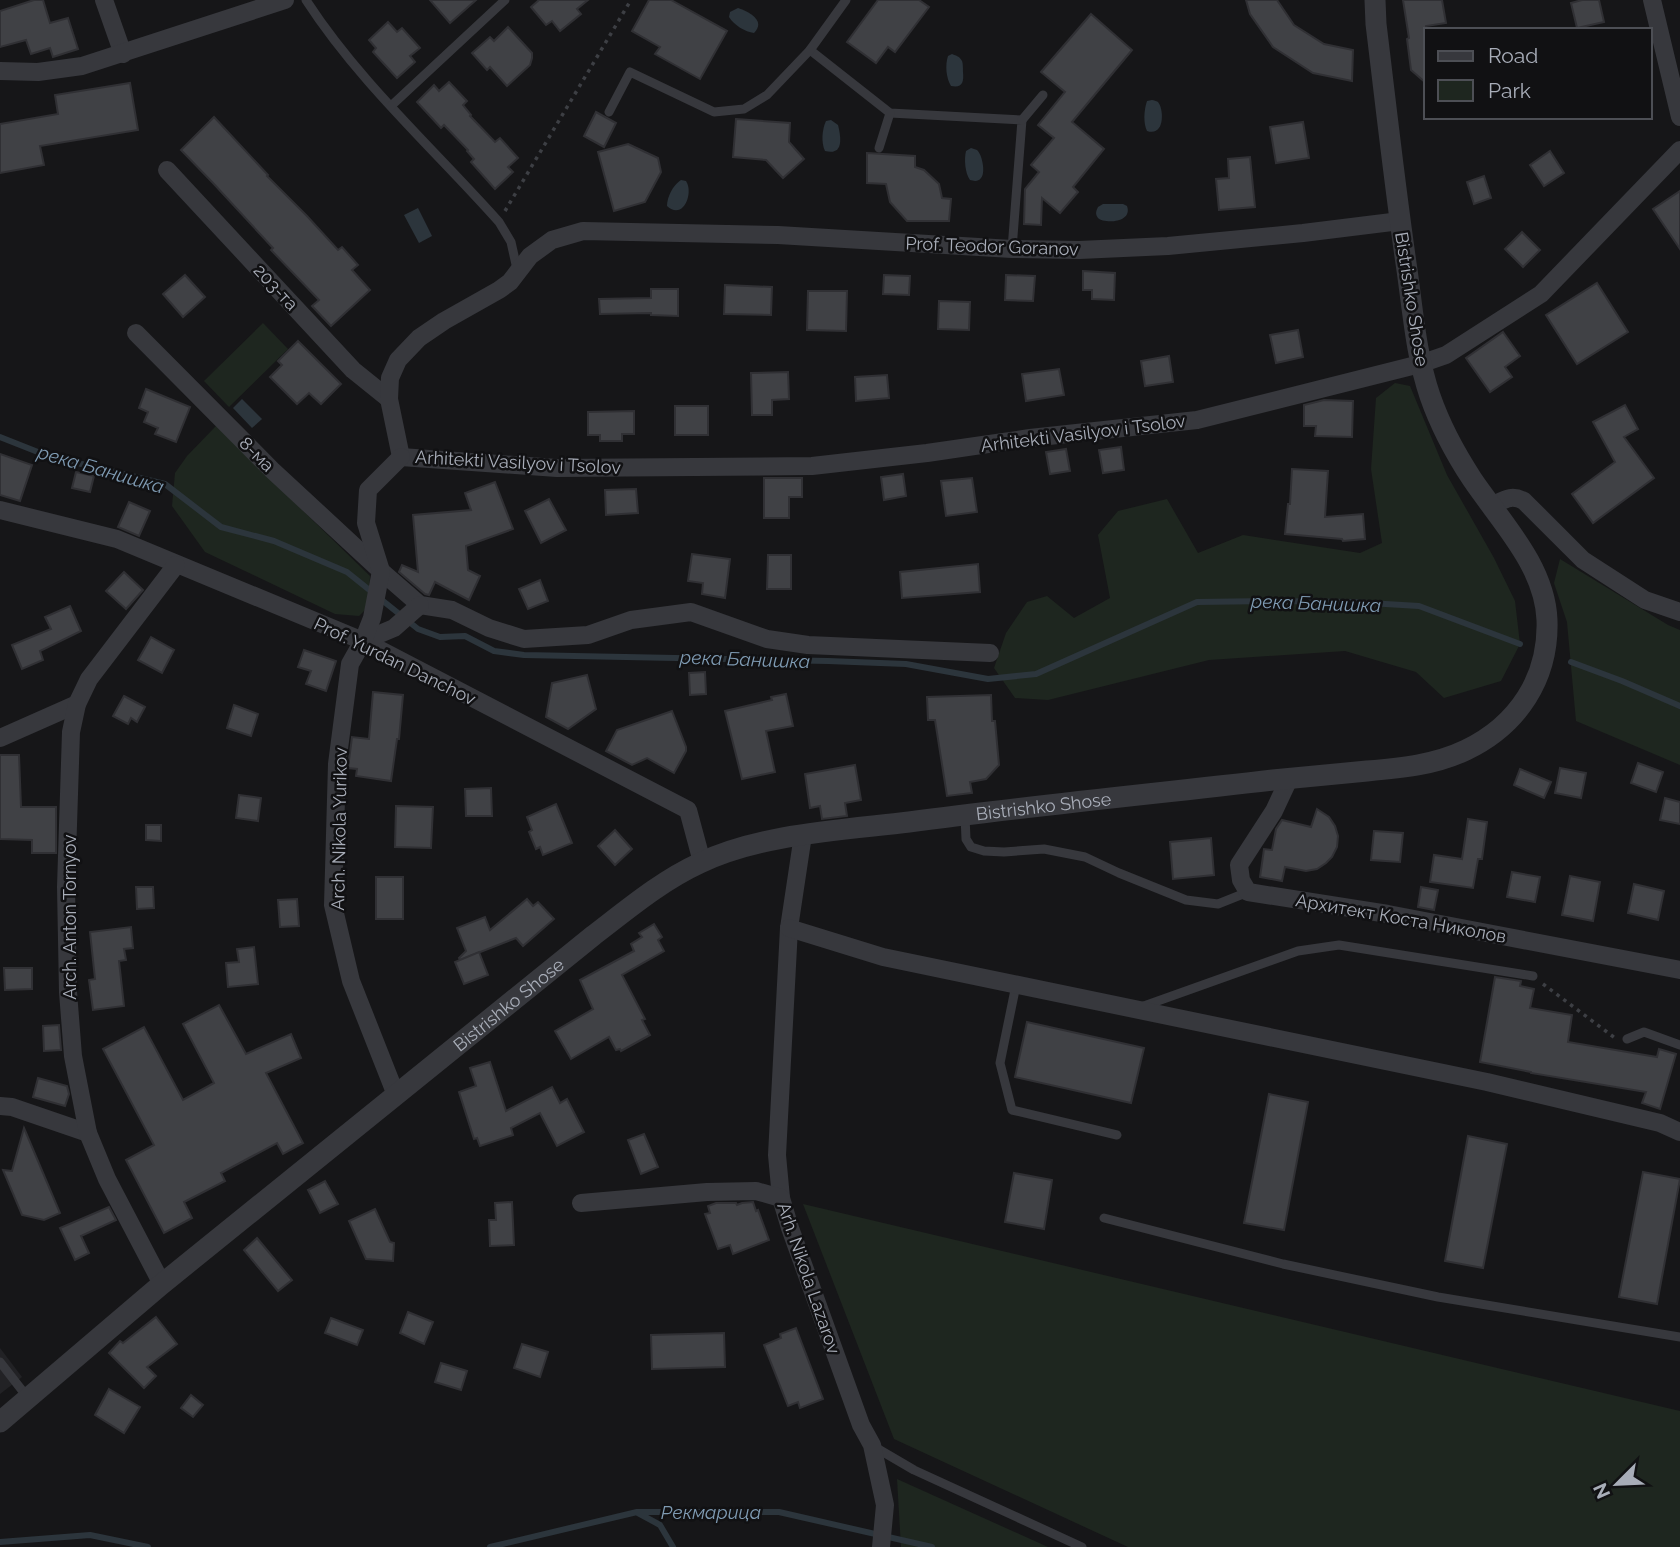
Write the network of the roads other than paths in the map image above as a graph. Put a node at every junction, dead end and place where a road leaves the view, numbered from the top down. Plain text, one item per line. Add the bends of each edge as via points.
1 (104, 0) edge
2 (285, 0) edge
3 (306, 0) edge
4 (505, 0) edge
5 (846, 0) edge
6 (1375, 0) edge
7 (1652, 0) edge
8 (810, 50) junction
9 (123, 54) junction
10 (0, 71) edge
11 (1043, 95) dead end
12 (391, 106) junction
13 (609, 112) dead end
14 (890, 113) junction
15 (1680, 117) edge
16 (1022, 120) junction
17 (878, 148) dead end
18 (1680, 150) edge
19 (167, 170) dead end
20 (1400, 221) junction
21 (1012, 249) junction
22 (518, 271) junction
23 (136, 333) dead end
24 (1420, 364) junction
25 (388, 399) junction
26 (401, 457) junction
27 (1491, 506) junction
28 (0, 510) edge
29 (176, 565) junction
30 (381, 571) junction
31 (420, 605) junction
32 (1680, 611) edge
33 (363, 641) junction
34 (990, 653) dead end
35 (77, 704) junction
36 (0, 738) edge
37 (1289, 779) junction
38 (965, 814) junction
39 (803, 835) junction
40 (702, 862) junction
41 (1248, 892) junction
42 (789, 928) junction
43 (1680, 971) edge
44 (1533, 976) road end
45 (1016, 985) junction
46 (1134, 1009) junction
47 (1627, 1039) road end
48 (1680, 1045) edge
49 (396, 1095) junction
50 (0, 1106) edge
51 (1680, 1132) edge
52 (88, 1133) junction
53 (1117, 1135) dead end
54 (781, 1198) junction
55 (581, 1203) dead end
56 (1104, 1218) dead end
57 (162, 1284) junction
58 (1680, 1337) edge
59 (0, 1362) edge
60 (27, 1398) junction
61 (0, 1422) edge
62 (872, 1445) junction
63 (881, 1547) edge
64 (1082, 1547) edge

1 - 9 street
2 - 9 street
3 - 12 lane via 348,58
4 - 12 lane
5 - 8 lane
6 - 20 street, Bistrishko Shose
7 - 15 street
8 - 13 lane via 767,95 744,109 713,112 630,72
8 - 14 lane
9 - 10 street via 82,66
11 - 16 lane
12 - 22 lane via 499,222 511,242
14 - 16 lane
14 - 17 lane
16 - 21 lane
18 - 24 street, Arhitekti Vasilyov i Tsolov via 1541,294 1446,355
19 - 25 street, 203-та via 353,370
20 - 21 street, Prof. Teodor Goranov via 1168,246
20 - 24 street, Bistrishko Shose
21 - 22 street, Prof. Teodor Goranov via 778,235 583,231 552,240
22 - 25 street, Prof. Teodor Goranov via 499,290 419,338 398,360
23 - 30 street, 8-ма via 272,470
24 - 26 street, Arhitekti Vasilyov i Tsolov via 1197,419 813,466 556,468
24 - 27 street, Bistrishko Shose via 1450,443
25 - 26 street
26 - 30 street via 368,490 366,523
27 - 32 street via 1507,498 1524,501 1583,561 1644,600
27 - 37 street, Bistrishko Shose via 1528,559 1542,589 1546,615 1542,667 1518,710 1484,740 1442,760
28 - 29 street, Prof. Yurdan Danchov via 117,539
29 - 33 street, Prof. Yurdan Danchov
29 - 35 street, Arch. Anton Tornyov via 89,679
30 - 31 street, 8-ма
30 - 33 street, Arch. Nikola Yurikov
31 - 33 street via 394,628
31 - 34 street via 453,610 524,639 588,635 631,620 691,612 767,639 808,645
33 - 40 street, Prof. Yurdan Danchov via 688,810
33 - 49 street, Arch. Nikola Yurikov via 351,664 337,764 333,905 351,981
35 - 36 street
35 - 52 street, Arch. Anton Tornyov via 71,732 66,874 68,992 73,1056
37 - 38 street, Bistrishko Shose
37 - 41 street via 1239,865
38 - 39 street, Bistrishko Shose
38 - 41 lane via 965,839 971,847 984,851 1044,849 1085,857 1186,900 1218,904
39 - 40 street, Bistrishko Shose
39 - 42 street, Arh. Nikola Lazarov
40 - 49 street, Bistrishko Shose via 638,901
41 - 43 street, Архитект Коста Николов via 1388,914
42 - 45 street via 883,957
42 - 54 street, Arh. Nikola Lazarov via 777,1155
44 - 46 lane via 1339,946 1298,951
45 - 46 street
45 - 53 lane via 1000,1063 1012,1110
46 - 51 street via 1487,1082
47 - 48 lane via 1644,1032
49 - 57 street, Bistrishko Shose
50 - 52 street
52 - 57 street, Arch. Anton Tornyov
54 - 55 street via 756,1191 707,1192
54 - 62 street, Arh. Nikola Lazarov
56 - 58 lane via 1283,1264 1438,1297
57 - 60 street, Bistrishko Shose
59 - 60 lane
60 - 61 street, Bistrishko Shose
62 - 63 street, Arh. Nikola Lazarov via 885,1505
62 - 64 lane via 914,1470

